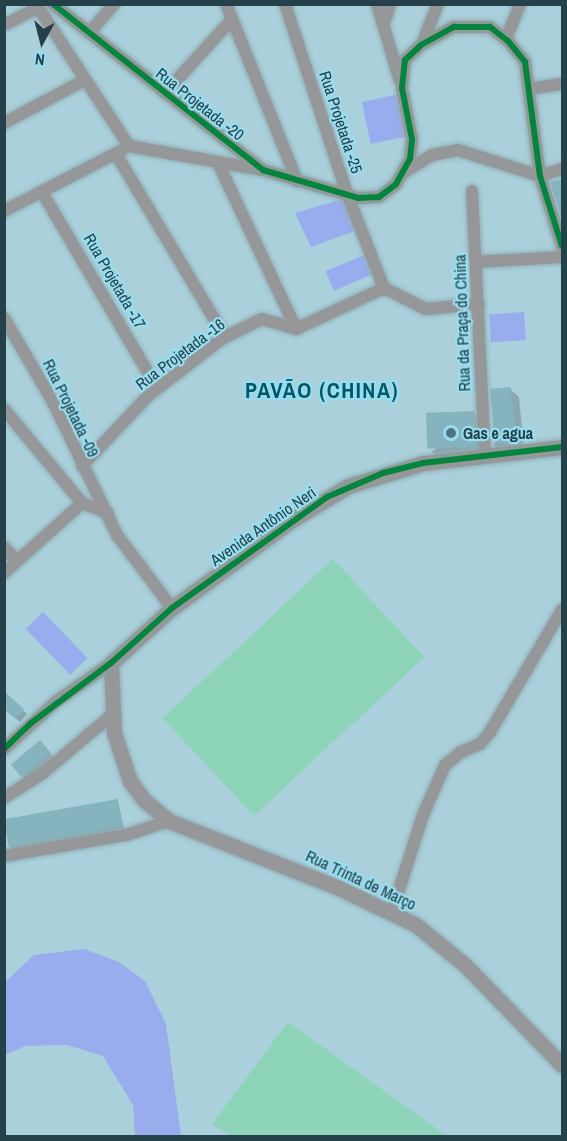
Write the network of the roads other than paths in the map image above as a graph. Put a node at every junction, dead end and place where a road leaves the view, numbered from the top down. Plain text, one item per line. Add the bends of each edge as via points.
1 (53, 4) edge
2 (114, 4) edge
3 (226, 4) edge
4 (285, 4) edge
5 (377, 4) edge
6 (390, 4) edge
7 (438, 4) edge
8 (520, 4) edge
9 (37, 6) edge
10 (232, 19) junction
11 (383, 25) junction
12 (4, 26) edge
13 (89, 33) junction
14 (507, 40) junction
15 (421, 45) junction
16 (85, 80) junction
17 (562, 84) edge
18 (402, 88) junction
19 (529, 89) junction
20 (165, 93) junction
21 (4, 123) edge
22 (129, 146) junction
23 (116, 154) junction
24 (219, 165) junction
25 (562, 169) edge
26 (262, 170) junction
27 (403, 173) junction
28 (540, 176) junction
29 (297, 182) junction
30 (472, 190) dead end
31 (42, 192) junction
32 (347, 194) junction
33 (4, 211) edge
34 (562, 246) edge
35 (562, 257) edge
36 (476, 262) junction
37 (384, 288) junction
38 (479, 304) junction
39 (4, 318) edge
40 (296, 329) junction
41 (225, 337) junction
42 (157, 388) junction
43 (4, 409) edge
44 (562, 447) edge
45 (486, 454) junction
46 (82, 466) junction
47 (82, 503) junction
48 (108, 513) junction
49 (4, 547) edge
50 (17, 561) junction
51 (4, 573) edge
52 (172, 608) junction
53 (562, 610) edge
54 (111, 663) junction
55 (114, 713) junction
56 (4, 749) edge
57 (4, 798) edge
58 (169, 821) junction
59 (4, 856) edge
60 (392, 912) junction
61 (562, 1065) edge

1 - 13 street, Rua Projetada -20
2 - 13 street
3 - 10 street
4 - 32 street, Rua Projetada -25
5 - 11 street
6 - 11 street
7 - 15 street
8 - 14 street
9 - 12 street
9 - 16 street
10 - 20 street
10 - 29 street
11 - 18 street
13 - 20 street, Rua Projetada -20
14 - 15 street via 490,27 471,25 454,27
14 - 19 street via 525,62
15 - 18 street via 405,60
16 - 21 street
16 - 22 street
17 - 19 street
18 - 27 street via 412,139
19 - 28 street
20 - 26 street, Rua Projetada -20
22 - 23 street
22 - 24 street
23 - 31 street
23 - 41 street
24 - 26 street
24 - 40 street
25 - 28 street
26 - 29 street, Rua Projetada -20
27 - 28 street via 432,155 458,150
27 - 32 street, Rua Projetada -20 via 380,197
28 - 34 street
29 - 32 street, Rua Projetada -20
30 - 36 street, Rua da Praça do China
31 - 33 street
31 - 42 street, Rua Projetada -17
32 - 37 street, Rua Projetada -25
35 - 36 street
36 - 38 street, Rua da Praça do China
37 - 38 street via 426,309
37 - 40 street
38 - 45 street, Rua da Praça do China
39 - 46 street, Rua Projetada -09 via 52,402
40 - 41 street, Rua Projetada -16 via 262,319
41 - 42 street, Rua Projetada -16
42 - 46 street, Rua Projetada -16
43 - 47 street
44 - 45 street, Avenida Antônio Neri
45 - 52 street, Avenida Antônio Neri via 423,463 348,486 292,520
46 - 48 street, Rua Projetada -09
47 - 48 street
47 - 50 street
48 - 52 street, Rua Projetada -09 via 130,554
49 - 50 street
50 - 51 street
52 - 54 street, Avenida Antônio Neri
53 - 60 street via 490,732 480,744 444,765 423,814
54 - 55 street
54 - 56 street via 57,701
55 - 57 street via 43,773
55 - 58 street via 114,733 130,781 144,800
58 - 59 street via 126,835
58 - 60 street, Rua Trinta de Março
60 - 61 street, Rua Trinta de Março via 438,940

